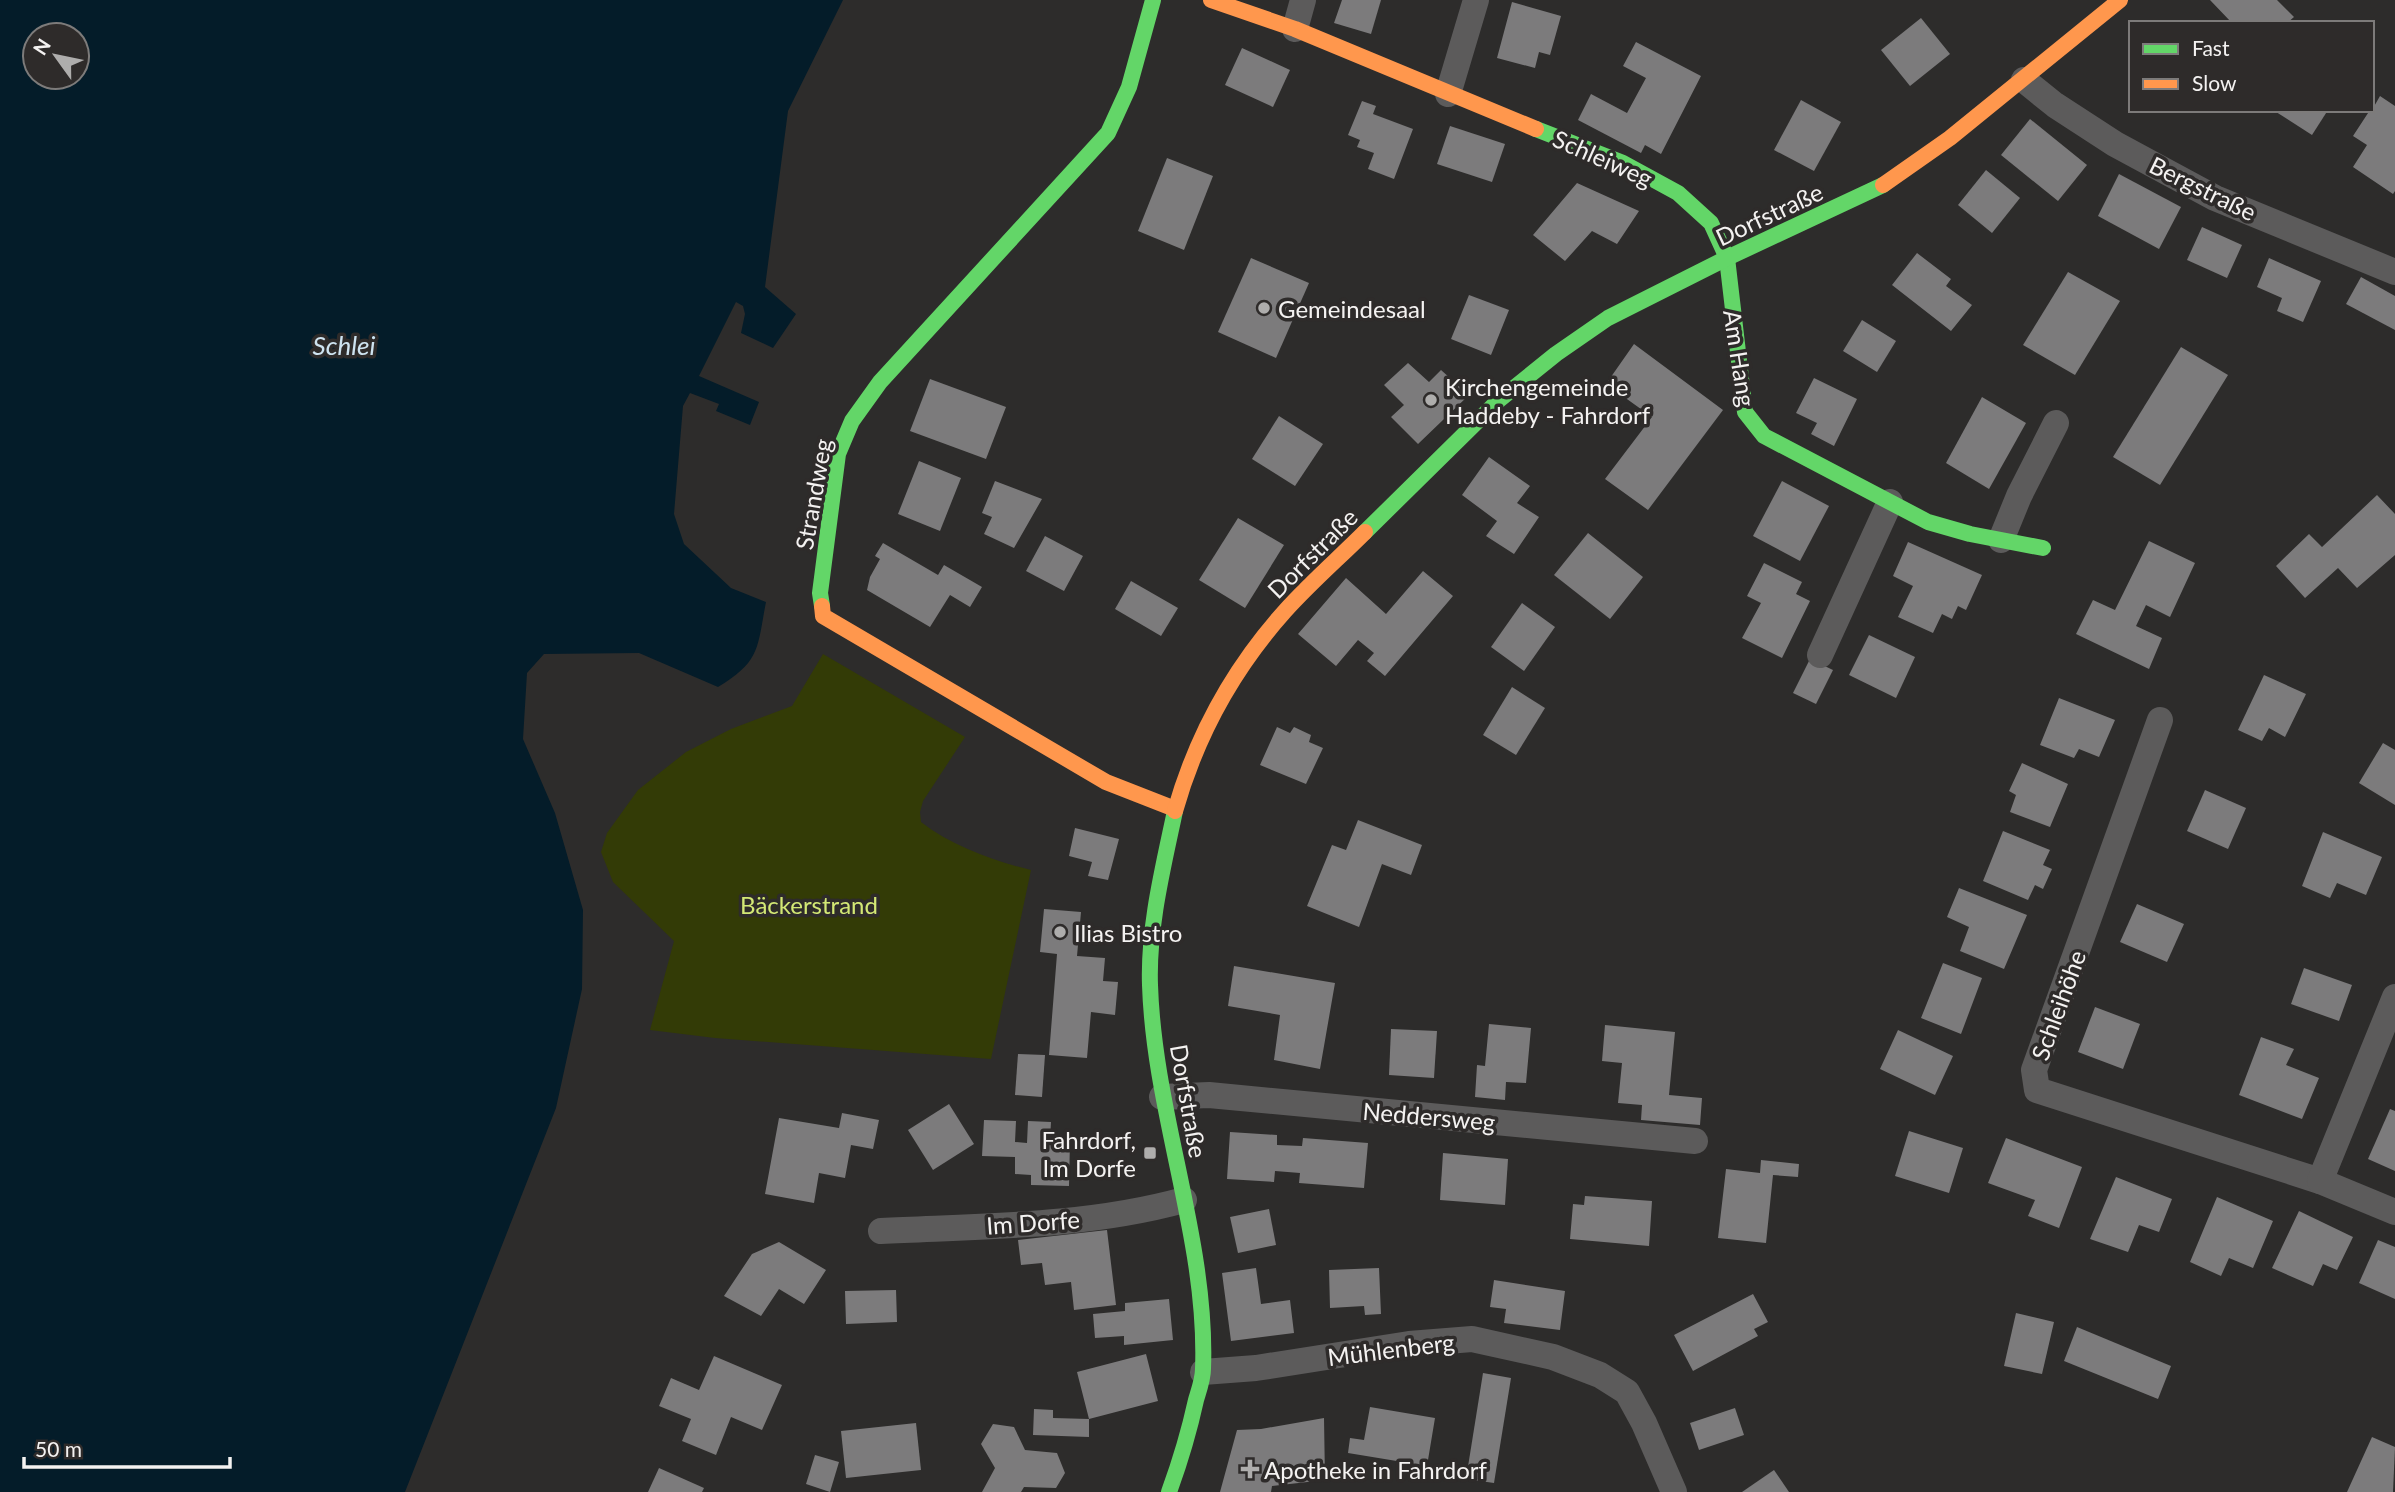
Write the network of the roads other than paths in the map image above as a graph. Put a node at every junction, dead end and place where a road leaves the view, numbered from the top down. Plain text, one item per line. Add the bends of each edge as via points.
1 (1153, 0) edge
2 (1211, 0) edge
3 (1303, 0) edge
4 (1476, 0) edge
5 (2120, 0) edge
6 (1295, 29) junction
7 (2024, 80) junction
8 (1448, 94) junction
9 (1727, 258) junction
10 (2395, 272) edge
11 (2056, 423) dead end
12 (1890, 502) junction
13 (2001, 540) junction
14 (2043, 548) dead end
15 (1820, 655) dead end
16 (2160, 720) dead end
17 (1175, 810) junction
18 (2395, 997) edge
19 (1162, 1097) junction
20 (1695, 1141) dead end
21 (2320, 1181) junction
22 (1184, 1200) junction
23 (2395, 1212) edge
24 (881, 1231) dead end
25 (1203, 1372) junction
26 (1169, 1492) edge
27 (1674, 1492) edge

1 - 17 street, Strandweg via 1129,87 1108,133 880,382 852,421 838,454 820,593 823,616 1106,782
2 - 6 street, Schleiweg
3 - 6 street
4 - 8 street
5 - 7 street, Dorfstraße
6 - 8 street, Schleiweg
7 - 9 street, Dorfstraße via 1878,188
7 - 10 street, Bergstraße via 2115,145 2204,192
8 - 9 street, Schleiweg via 1623,163 1678,193 1711,223
9 - 12 street, Am Hang via 1745,412 1764,436
9 - 17 street, Dorfstraße via 1608,318 1556,354 1499,400 1286,611 1236,673 1199,740
11 - 13 street
12 - 13 street, Am Hang via 1928,522
12 - 15 street
13 - 14 street, Am Hang
16 - 21 street, Schleihöhe via 2034,1070 2037,1090
17 - 19 street, Dorfstraße via 1157,899 1150,984
18 - 21 street
19 - 20 street, Neddersweg via 1209,1095
19 - 22 street, Dorfstraße
21 - 23 street, Schleihöhe
22 - 24 street, Im Dorfe via 1071,1221
22 - 25 street, Dorfstraße via 1202,1308
25 - 26 street, Dorfstraße
25 - 27 street, Mühlenberg via 1472,1339 1553,1357 1600,1375 1627,1392

